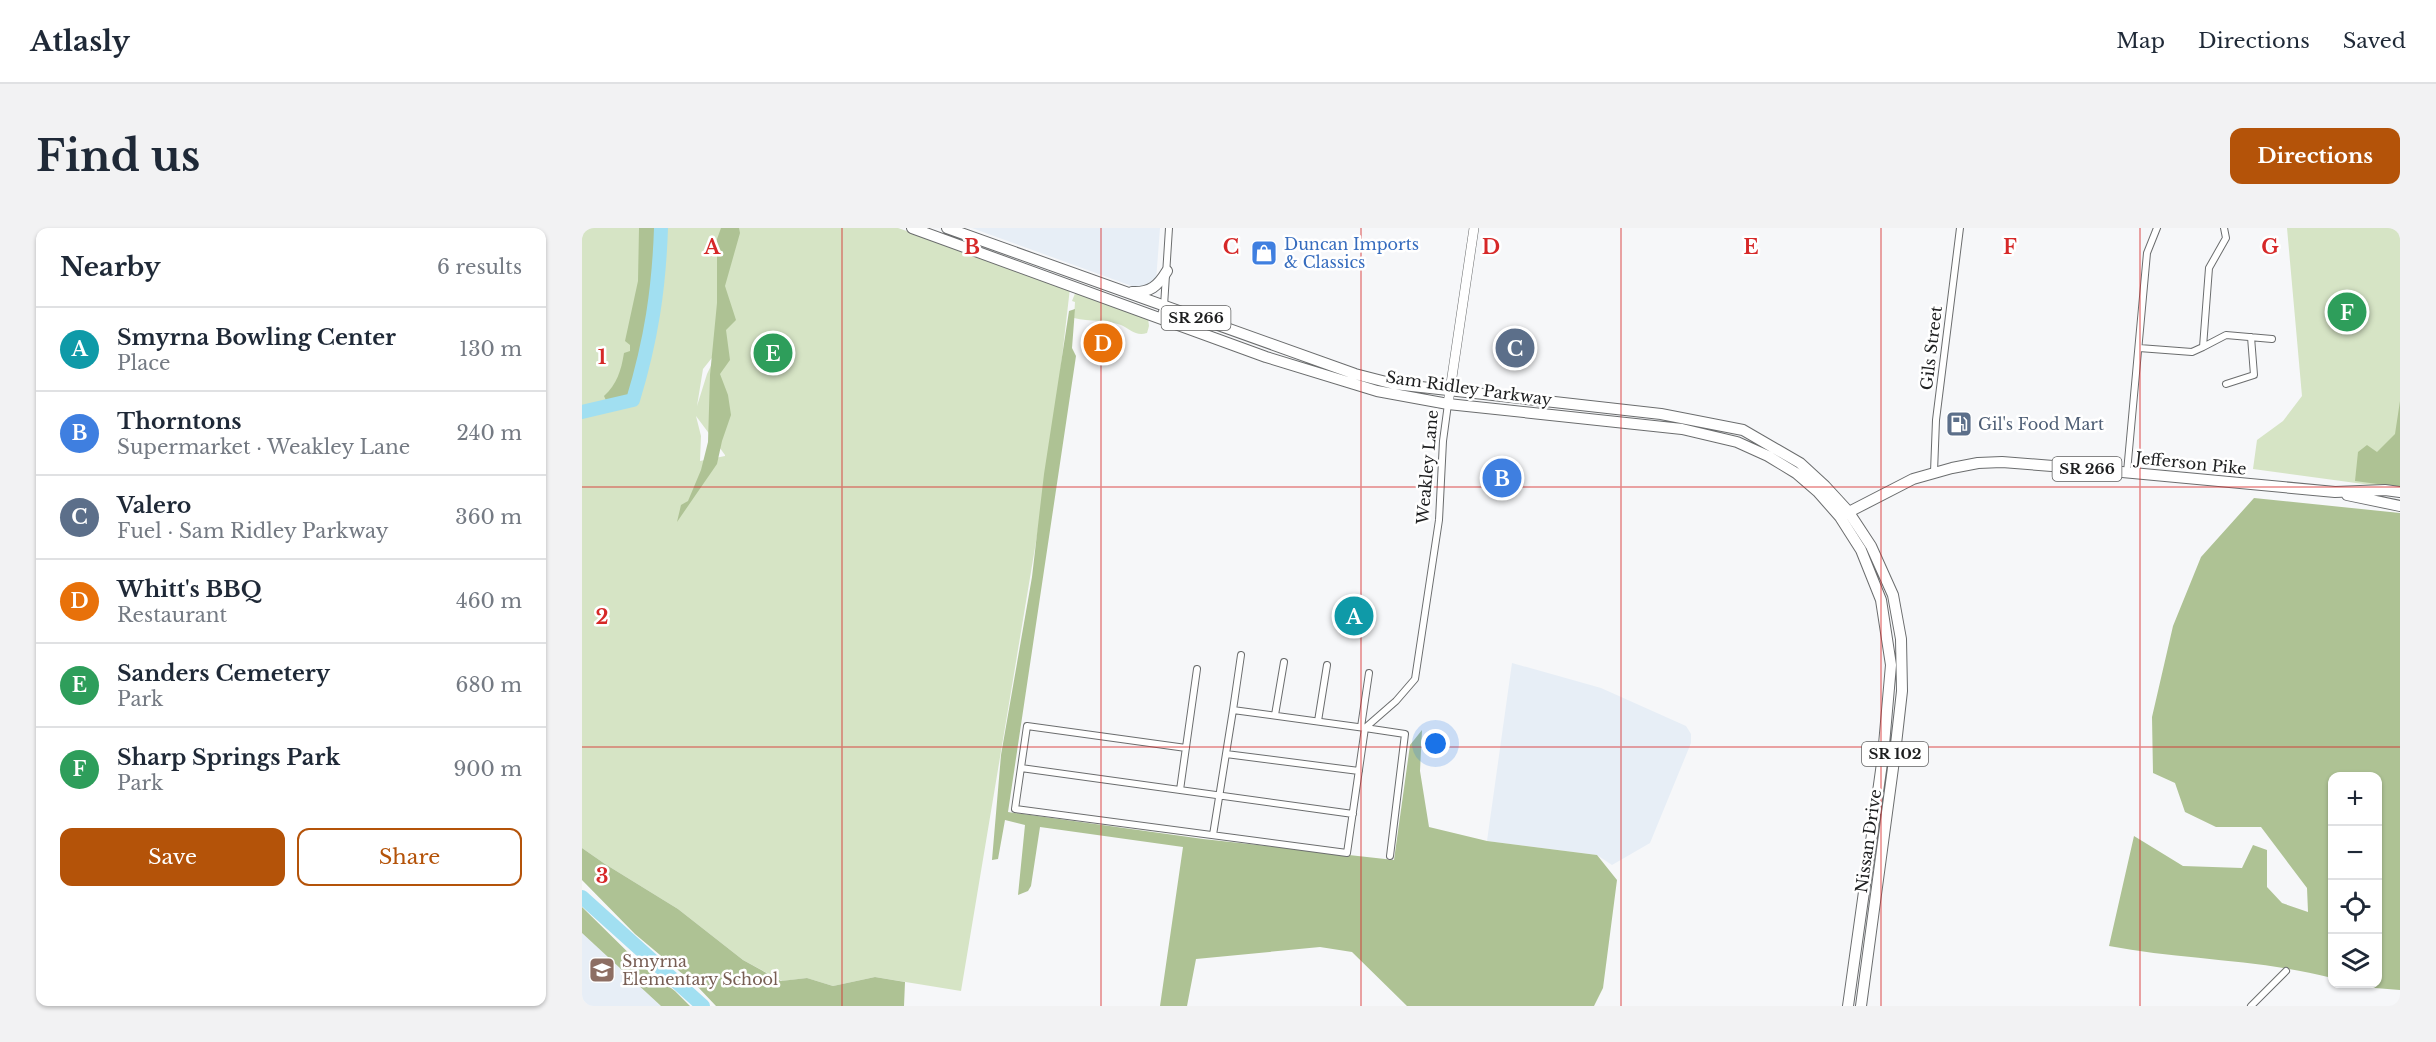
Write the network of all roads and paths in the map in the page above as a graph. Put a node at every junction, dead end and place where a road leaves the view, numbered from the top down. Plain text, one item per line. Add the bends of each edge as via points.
1 (912, 228) edge
2 (947, 228) edge
3 (1169, 228) edge
4 (1474, 228) edge
5 (1960, 228) edge
6 (2157, 228) edge
7 (2224, 228) edge
8 (1167, 271) junction
9 (1124, 292) junction
10 (1164, 306) junction
11 (1160, 317) junction
12 (2251, 337) junction
13 (2272, 339) dead end
14 (2204, 347) junction
15 (2139, 348) junction
16 (2226, 384) dead end
17 (1450, 390) junction
18 (1448, 404) junction
19 (1934, 472) junction
20 (2127, 472) junction
21 (2335, 492) junction
22 (2400, 492) edge
23 (2400, 506) edge
24 (1844, 514) junction
25 (1241, 656) dead end
26 (1284, 662) dead end
27 (1327, 665) dead end
28 (1197, 669) dead end
29 (1369, 674) dead end
30 (1233, 710) junction
31 (1275, 716) junction
32 (1318, 722) junction
33 (1363, 728) junction
34 (1186, 748) junction
35 (1226, 754) junction
36 (1021, 768) junction
37 (1359, 771) junction
38 (1180, 790) junction
39 (1220, 794) junction
40 (1353, 814) junction
41 (1213, 835) junction
42 (1390, 856) dead end
43 (2286, 971) dead end
44 (1848, 1006) edge
45 (1861, 1006) edge
46 (2251, 1006) edge

1 - 11 main road, Sam Ridley Parkway / SR 266
2 - 9 main road, Sam Ridley Parkway / SR 266
3 - 8 street
4 - 17 main road, Weakley Lane
5 - 19 street, Gils Street via 1936,420
6 - 15 street via 2147,253
7 - 14 street via 2226,238 2210,268
8 - 9 main road via 1155,288
8 - 10 street
9 - 10 main road, Sam Ridley Parkway / SR 266
10 - 11 street
10 - 17 main road, Sam Ridley Parkway / SR 266 via 1355,374 1394,384
11 - 18 main road, Sam Ridley Parkway / SR 266 via 1329,378 1377,392
12 - 13 street
12 - 14 street via 2226,335
12 - 16 street via 2254,375
14 - 15 street via 2192,352
15 - 20 street
17 - 18 main road, Weakley Lane
17 - 24 main road, Sam Ridley Parkway / SR 266 via 1661,414 1743,430 1800,463 1825,486
18 - 24 main road, Sam Ridley Parkway / SR 266 via 1682,429 1737,442 1796,473
18 - 33 street, Weakley Lane via 1439,520 1415,679
19 - 20 main road, Jefferson Pike / SR 266 via 2002,462
19 - 24 main road, Jefferson Pike / SR 266 via 1895,486
20 - 21 main road, Jefferson Pike / SR 266
21 - 22 main road, Jefferson Pike
21 - 23 main road, Jefferson Pike / SR 266
24 - 44 main road, Nissan Drive / SR 102 via 1881,600 1891,665 1883,756
24 - 45 main road, Nissan Drive / SR 102 via 1871,546 1893,595 1901,649 1902,691
25 - 30 street
26 - 31 street
27 - 32 street
28 - 34 street
29 - 33 street
30 - 31 street
30 - 35 street
31 - 32 street
32 - 33 street
33 - 37 street
33 - 42 street via 1405,734
34 - 36 street via 1027,726
34 - 38 street
35 - 37 street
35 - 39 street
36 - 38 street
36 - 41 street via 1015,809
37 - 40 street
38 - 39 street
39 - 40 street
39 - 41 street
40 - 41 street via 1347,853
43 - 46 street

